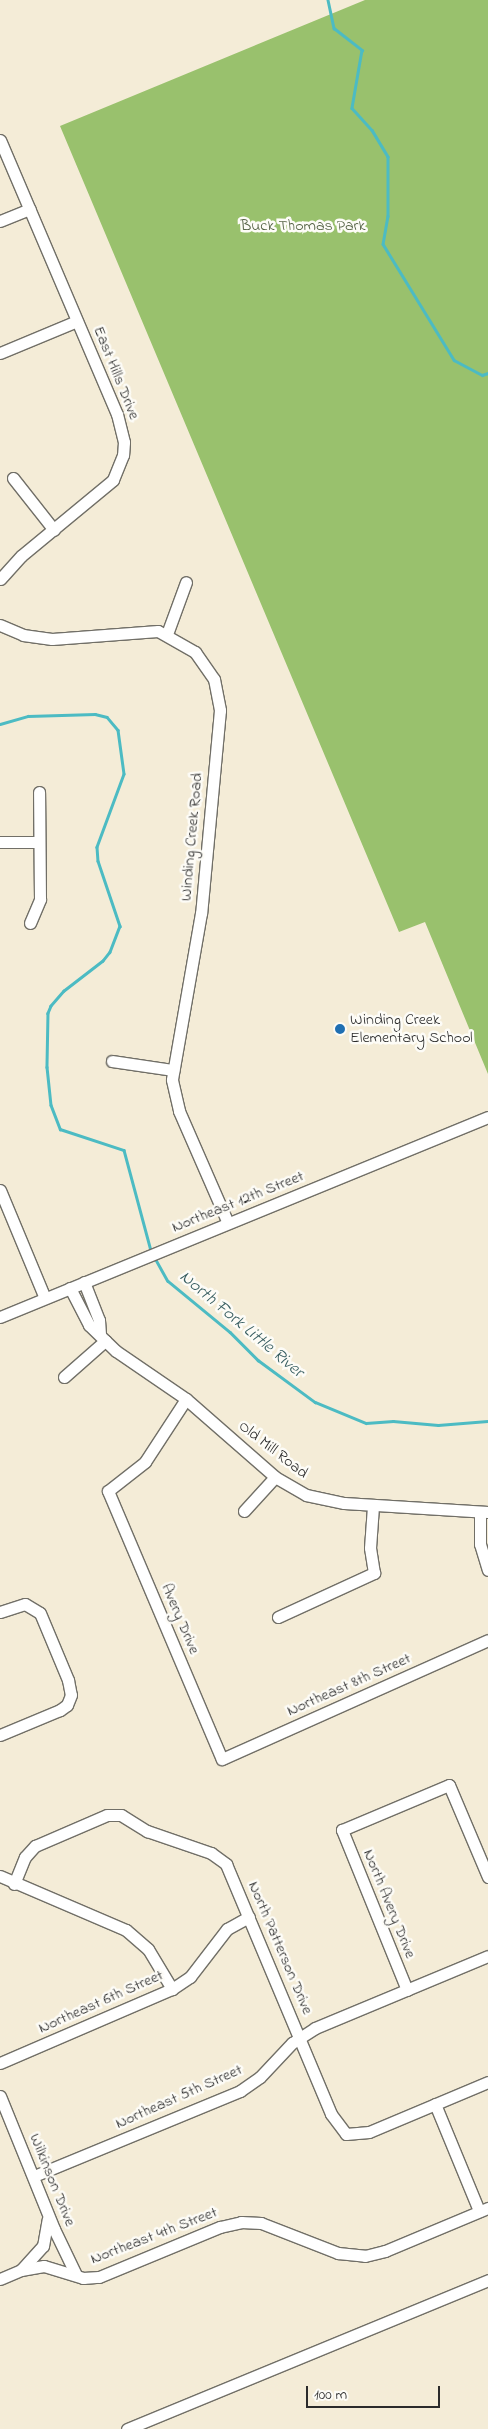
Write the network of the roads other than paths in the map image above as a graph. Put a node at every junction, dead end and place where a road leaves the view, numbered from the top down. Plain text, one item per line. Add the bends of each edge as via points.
1 (0, 140) edge
2 (30, 209) junction
3 (0, 221) edge
4 (77, 322) junction
5 (0, 353) edge
6 (13, 478) dead end
7 (54, 530) junction
8 (0, 580) edge
9 (186, 582) dead end
10 (0, 625) edge
11 (167, 634) junction
12 (39, 792) dead end
13 (0, 842) edge
14 (38, 842) junction
15 (30, 923) dead end
16 (112, 1061) dead end
17 (173, 1070) junction
18 (488, 1117) edge
19 (0, 1190) edge
20 (228, 1223) junction
21 (84, 1282) junction
22 (70, 1288) junction
23 (45, 1298) junction
24 (0, 1317) edge
25 (102, 1338) junction
26 (64, 1377) dead end
27 (186, 1399) junction
28 (275, 1477) junction
29 (373, 1506) junction
30 (244, 1511) dead end
31 (484, 1512) edge
32 (488, 1570) edge
33 (0, 1612) edge
34 (278, 1617) dead end
35 (488, 1640) edge
36 (0, 1735) edge
37 (222, 1759) joint
38 (0, 1876) edge
39 (488, 1877) edge
40 (14, 1884) junction
41 (249, 1917) junction
42 (488, 1956) edge
43 (172, 1990) junction
44 (407, 1990) junction
45 (299, 2038) junction
46 (0, 2063) edge
47 (488, 2082) edge
48 (0, 2096) edge
49 (435, 2104) junction
50 (34, 2176) junction
51 (484, 2210) edge
52 (48, 2216) junction
53 (21, 2270) junction
54 (76, 2274) junction
55 (0, 2279) edge
56 (488, 2280) edge
57 (127, 2429) edge

1 - 2 street, East Hills Drive
2 - 3 street
2 - 4 street, East Hills Drive
4 - 5 street
4 - 7 street, East Hills Drive via 122,429 123,455 113,480 103,492
6 - 7 street
7 - 8 street, East Hills Drive via 21,556
9 - 11 street
10 - 11 street, Winding Creek Road via 52,639 136,630
11 - 17 street, Winding Creek Road via 195,652 210,670 220,710 201,913
12 - 14 street
13 - 14 street
14 - 15 street via 40,899
16 - 17 street
17 - 20 street, Winding Creek Road via 173,1088 179,1111
18 - 20 street, Northeast 12th Street
19 - 23 street
20 - 21 street, Northeast 12th Street
21 - 22 street, Northeast 12th Street
21 - 25 street via 99,1320
22 - 23 street, Northeast 12th Street
22 - 25 street, Old Mill Road via 89,1325
23 - 24 street, Northeast 12th Street
25 - 26 street
25 - 27 street, Old Mill Road via 129,1362
27 - 28 street, Old Mill Road
27 - 37 street, Avery Drive via 145,1462 108,1491
28 - 29 street, Old Mill Road via 321,1500
28 - 30 street
29 - 31 street, Old Mill Road
29 - 34 street via 370,1548 374,1572
31 - 32 street via 480,1544
33 - 36 street via 25,1604 36,1609 68,1680 70,1700 60,1710
35 - 37 street, Northeast 8th Street
38 - 40 street
39 - 44 street, North Avery Drive via 449,1785 342,1830
40 - 41 street, North Patterson Drive via 25,1857 35,1846 114,1814 147,1831 220,1859 229,1870
40 - 43 street via 132,1934 148,1949
41 - 43 street, Northeast 6th Street via 226,1929 190,1977
41 - 45 street, North Patterson Drive
42 - 44 street, Northeast 5th Street
43 - 46 street, Northeast 6th Street
44 - 45 street, Northeast 5th Street via 315,2028
45 - 49 street, North Patterson Drive via 335,2124 346,2134 369,2132
45 - 50 street, Northeast 5th Street via 260,2077 240,2090
47 - 49 street, North Patterson Drive
48 - 50 street, Wilkinson Drive
49 - 51 street
50 - 52 street, Wilkinson Drive
51 - 54 street, Northeast 4th Street via 385,2251 355,2256 338,2253 262,2223 241,2222 220,2227 99,2277
52 - 53 street via 43,2246
52 - 54 street, Wilkinson Drive
53 - 54 street, Northeast 4th Street via 44,2266
53 - 55 street, Northeast 4th Street
56 - 57 street

